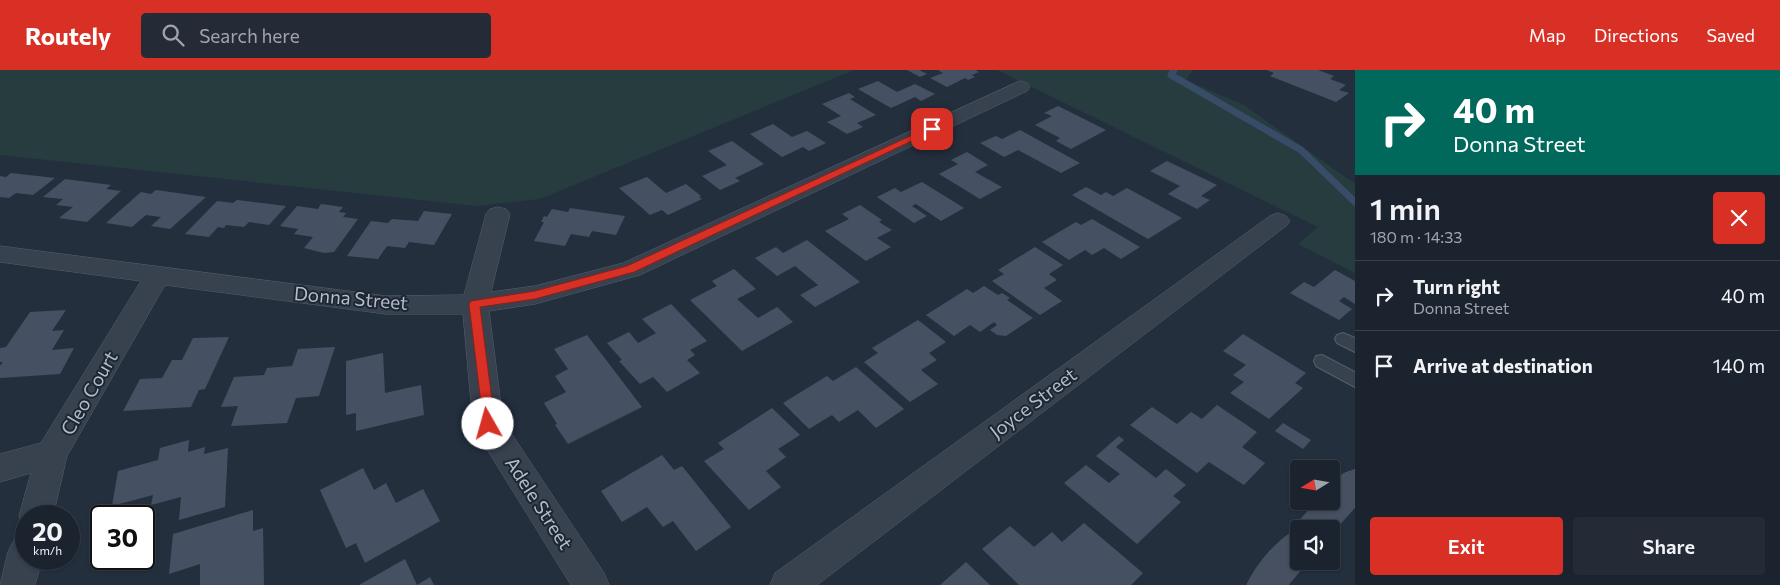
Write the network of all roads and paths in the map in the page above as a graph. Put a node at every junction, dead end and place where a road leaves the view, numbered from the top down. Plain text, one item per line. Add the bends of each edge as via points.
1 (1020, 87) dead end
2 (498, 214) dead end
3 (1278, 222) dead end
4 (0, 254) edge
5 (157, 276) junction
6 (474, 304) junction
7 (1322, 360) dead end
8 (1355, 380) edge
9 (52, 454) junction
10 (0, 468) edge
11 (1355, 484) edge
12 (39, 505) edge
13 (1322, 520) edge
14 (1290, 556) edge
15 (21, 570) edge
16 (17, 585) edge
17 (592, 585) edge
18 (788, 585) edge
19 (1264, 585) edge

1 - 6 street, Donna Street via 631,269 535,295
2 - 6 street, Adele Street
3 - 18 street, Joyce Street
4 - 5 street, Donna Street
5 - 6 street, Donna Street via 386,305
5 - 9 street, Cleo Court
6 - 17 street, Adele Street via 488,424
7 - 8 lane
9 - 10 street
9 - 12 street, Cleo Court
11 - 13 main road
14 - 19 main road
15 - 16 street

